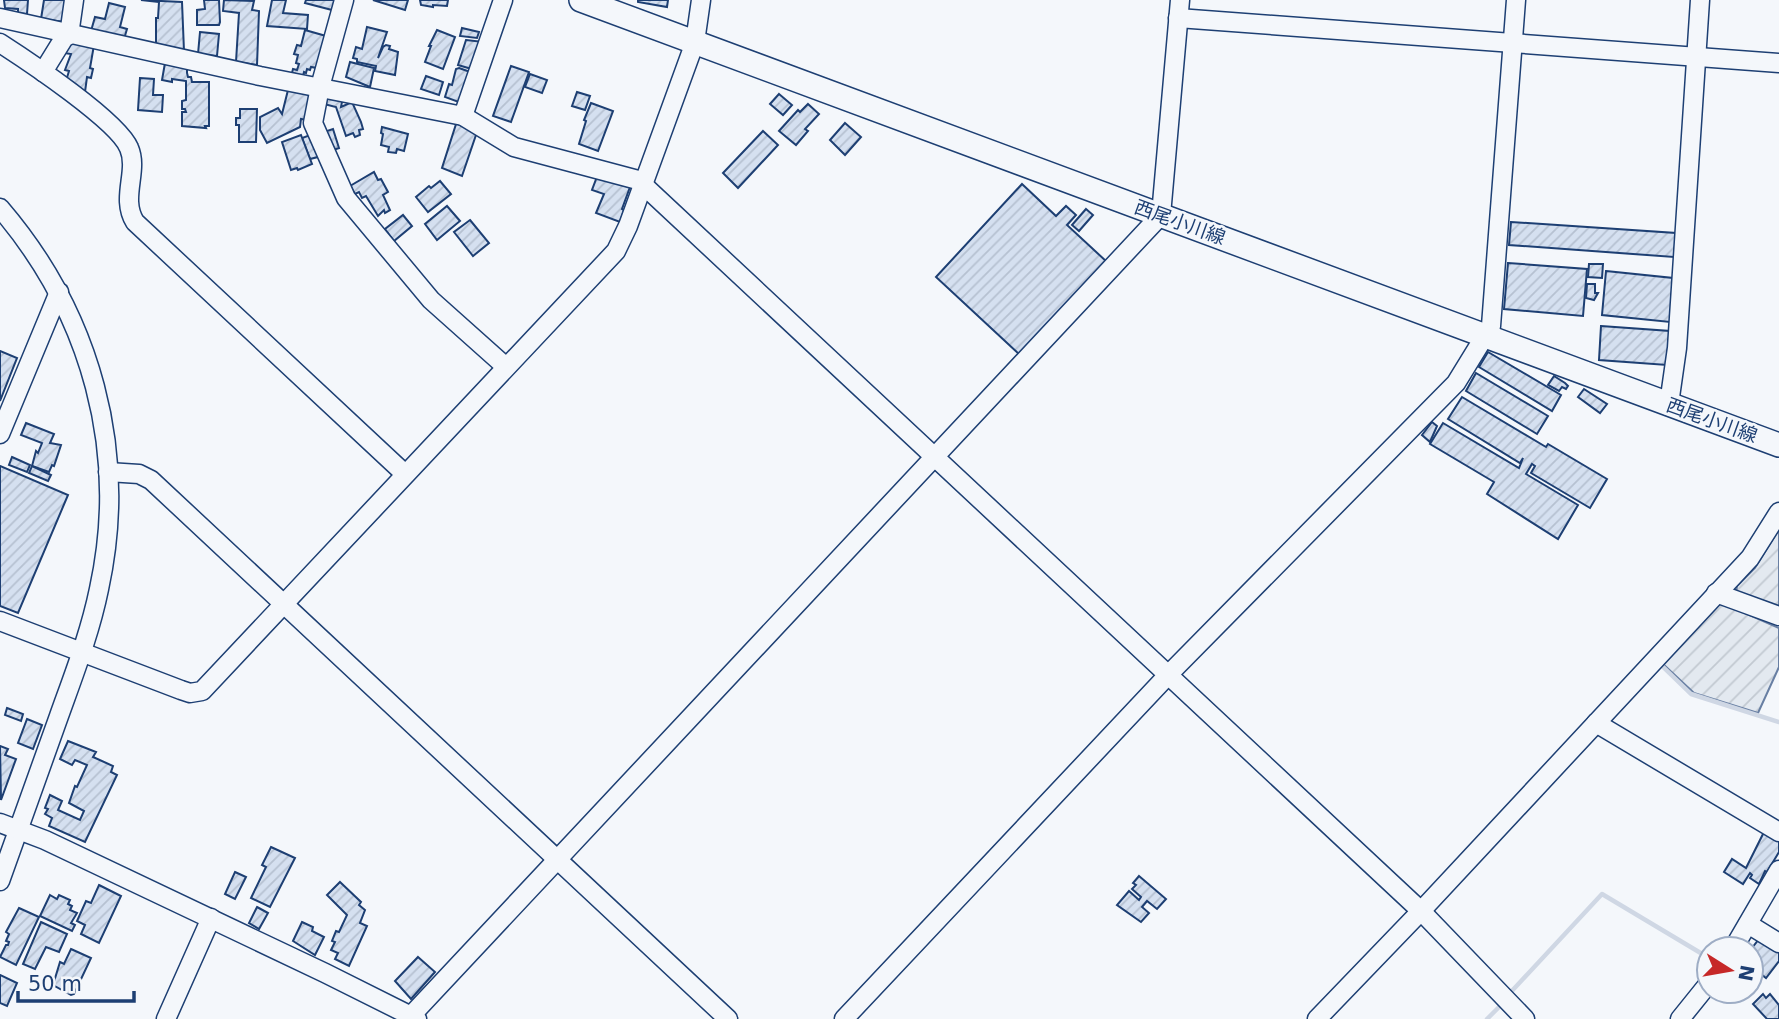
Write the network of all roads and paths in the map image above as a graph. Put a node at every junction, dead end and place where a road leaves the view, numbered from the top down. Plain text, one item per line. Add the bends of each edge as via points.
1 (74, 0) edge
2 (344, 0) edge
3 (503, 0) edge
4 (581, 0) edge
5 (701, 0) edge
6 (1180, 0) edge
7 (1516, 0) edge
8 (1700, 0) edge
9 (1178, 18) junction
10 (0, 19) edge
11 (69, 35) junction
12 (695, 42) junction
13 (0, 43) edge
14 (1513, 44) junction
15 (1695, 57) junction
16 (1779, 62) edge
17 (43, 72) junction
18 (320, 87) junction
19 (463, 116) junction
20 (643, 184) junction
21 (0, 208) edge
22 (1161, 215) junction
23 (60, 292) junction
24 (1486, 335) junction
25 (505, 366) junction
26 (1669, 404) junction
27 (0, 435) edge
28 (1779, 445) edge
29 (936, 456) junction
30 (108, 471) junction
31 (405, 474) junction
32 (1779, 512) edge
33 (1716, 593) junction
34 (283, 604) junction
35 (1779, 616) edge
36 (0, 621) edge
37 (82, 653) junction
38 (1168, 675) junction
39 (1596, 723) junction
40 (0, 823) edge
41 (18, 829) junction
42 (1779, 832) edge
43 (556, 859) junction
44 (1779, 870) edge
45 (0, 881) edge
46 (1421, 911) junction
47 (211, 918) junction
48 (1748, 923) junction
49 (1741, 935) edge
50 (1779, 943) edge
51 (1695, 1000) edge
52 (412, 1018) edge
53 (166, 1019) edge
54 (728, 1019) edge
55 (844, 1019) edge
56 (1317, 1019) edge
57 (1525, 1019) edge
58 (1680, 1019) edge

1 - 11 street
2 - 18 street
3 - 19 street
4 - 12 main road, 西尾小川線
5 - 12 street
6 - 9 street
7 - 14 street
8 - 15 street
9 - 14 street
9 - 22 street
10 - 11 street
11 - 17 street
11 - 18 street
12 - 20 street
12 - 22 main road, 西尾小川線
13 - 17 street
14 - 15 street
14 - 24 street via 1495,291
15 - 16 street
15 - 26 street via 1677,348
17 - 31 street via 112,126 129,147 128,205 135,222
18 - 19 street
18 - 25 street via 313,123 346,198 431,300
19 - 20 street via 514,147
20 - 25 street via 616,251
20 - 29 street
21 - 23 street
22 - 24 main road, 西尾小川線
22 - 29 street
23 - 27 street
23 - 30 street via 89,363
24 - 26 main road, 西尾小川線
24 - 38 street via 1455,383
25 - 31 street
26 - 28 main road, 西尾小川線
29 - 38 street
29 - 43 street
30 - 34 street via 151,480
30 - 37 street via 103,568
31 - 34 street
32 - 33 street via 1750,558
33 - 35 street
33 - 39 street
34 - 37 street via 202,691 190,693
34 - 43 street
36 - 37 street
37 - 41 street
38 - 46 street
38 - 55 street
39 - 42 street
39 - 46 street
40 - 41 street
41 - 45 street
41 - 47 street
43 - 52 street
43 - 54 street
44 - 48 street
46 - 56 street
46 - 57 street
47 - 52 street
47 - 53 street
48 - 49 street
48 - 50 street
51 - 58 street

